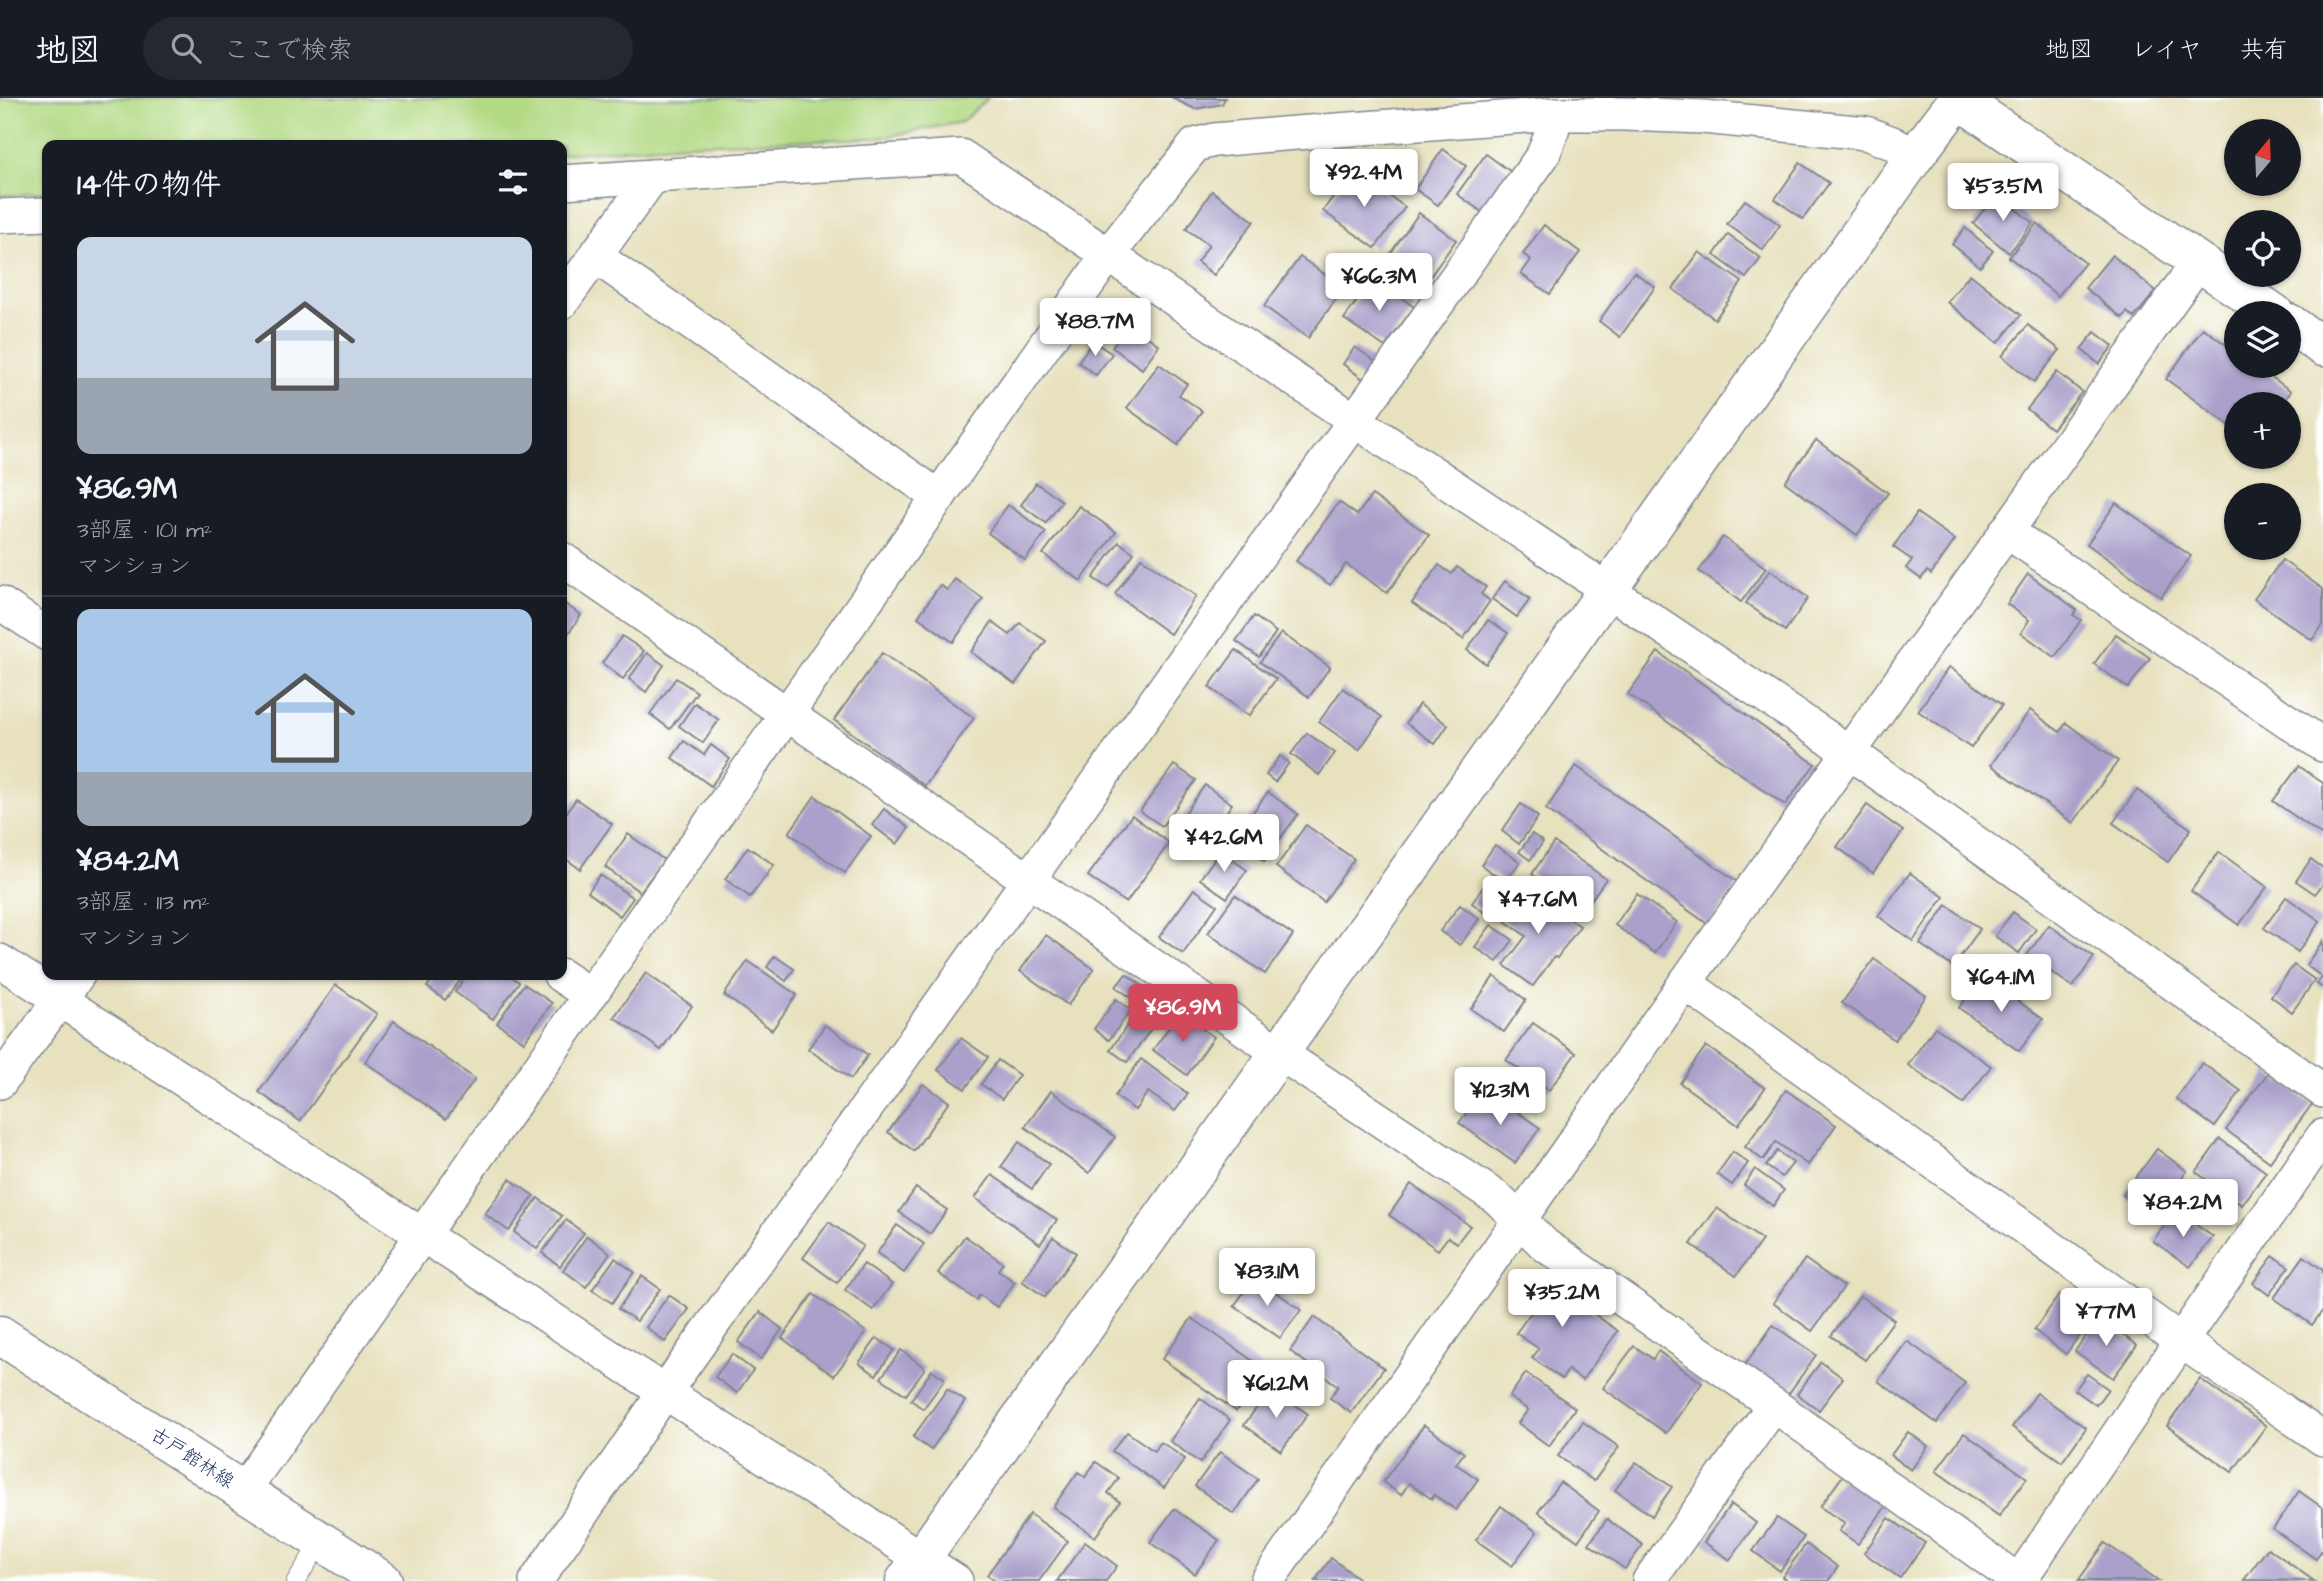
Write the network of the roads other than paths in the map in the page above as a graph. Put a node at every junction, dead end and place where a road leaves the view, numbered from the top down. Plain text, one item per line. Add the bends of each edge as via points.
1 (1958, 99) edge
2 (1555, 114) junction
3 (1915, 156) junction
4 (653, 176) junction
5 (567, 182) edge
6 (42, 214) edge
7 (0, 216) edge
8 (1108, 255) junction
9 (595, 256) junction
10 (2199, 261) junction
11 (567, 295) edge
12 (2257, 301) edge
13 (2301, 331) edge
14 (2323, 347) edge
15 (1356, 421) junction
16 (939, 497) junction
17 (2006, 531) junction
18 (567, 562) edge
19 (1607, 590) junction
20 (0, 603) edge
21 (42, 631) edge
22 (787, 714) junction
23 (2323, 745) edge
24 (1849, 752) junction
25 (1028, 880) junction
26 (0, 961) edge
27 (42, 977) edge
28 (50, 980) edge
29 (567, 980) edge
30 (1685, 983) junction
31 (69, 987) edge
32 (590, 995) junction
33 (1279, 1052) junction
34 (0, 1082) edge
35 (2323, 1091) edge
36 (2323, 1136) edge
37 (1519, 1220) junction
38 (422, 1236) junction
39 (0, 1335) edge
40 (2181, 1341) junction
41 (664, 1393) junction
42 (1774, 1405) junction
43 (2323, 1439) edge
44 (243, 1491) junction
45 (321, 1541) junction
46 (913, 1570) edge
47 (296, 1581) edge
48 (383, 1581) edge
49 (536, 1581) edge
50 (956, 1581) edge
51 (1267, 1581) edge
52 (1649, 1581) edge
53 (2019, 1581) edge

1 - 3 street
1 - 10 street
2 - 3 street via 1703,117 1807,126 1866,133
2 - 8 street via 1195,145
2 - 15 street via 1543,155
3 - 19 street
4 - 5 street
4 - 8 street via 961,156
4 - 9 street
6 - 7 street
8 - 15 street
8 - 16 street
9 - 11 street
9 - 16 street
10 - 12 street
10 - 17 street
13 - 14 street
15 - 19 street
15 - 25 street
16 - 22 street
17 - 23 street
17 - 24 street
18 - 22 street
19 - 24 street
19 - 33 street
20 - 21 street
22 - 25 street
22 - 32 street
24 - 30 street
24 - 35 street
25 - 33 street
25 - 41 street
26 - 27 street
28 - 31 street
29 - 32 street
30 - 37 street
30 - 40 street
31 - 34 street
31 - 38 street
32 - 38 street
33 - 37 street via 1497,1198
33 - 46 street
36 - 40 street
37 - 42 street via 1545,1245
37 - 51 street
38 - 41 street
38 - 44 street
39 - 44 street, 古戸館林線
40 - 43 street
40 - 53 street
41 - 46 street
41 - 49 street
42 - 52 street
42 - 53 street
44 - 45 street, 古戸館林線
45 - 47 lane
45 - 48 street, 古戸館林線
46 - 50 street

